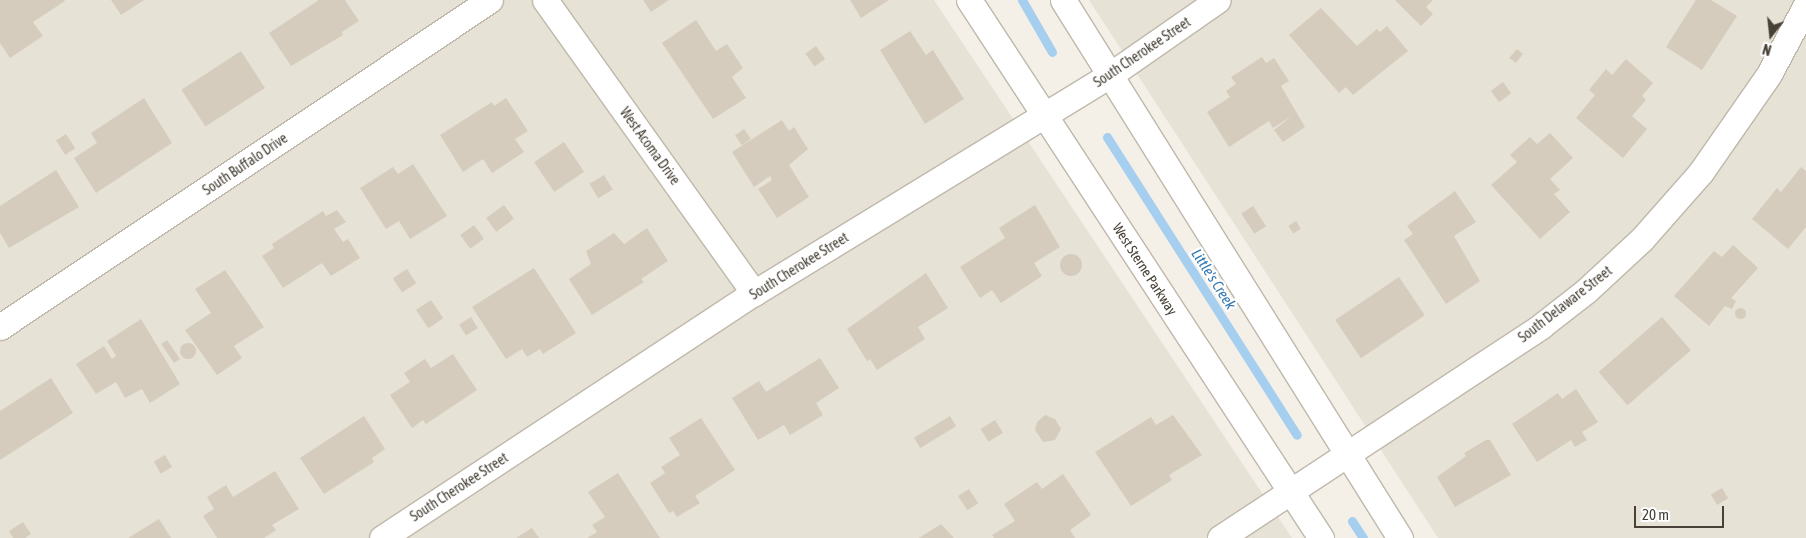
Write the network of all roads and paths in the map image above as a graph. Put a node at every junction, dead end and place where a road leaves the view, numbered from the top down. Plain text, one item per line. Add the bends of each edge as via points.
1 (490, 0) edge
2 (545, 0) edge
3 (969, 0) edge
4 (1063, 0) edge
5 (1218, 0) edge
6 (1806, 5) edge
7 (1110, 75) junction
8 (1045, 116) junction
9 (754, 293) junction
10 (0, 327) edge
11 (1347, 455) junction
12 (1290, 491) junction
13 (382, 538) edge
14 (1220, 538) edge
15 (1321, 538) edge
16 (1400, 538) edge

1 - 10 street, South Buffalo Drive
2 - 9 street, West Acoma Drive
3 - 8 street, West Sterne Parkway
4 - 7 street
5 - 7 street, South Cherokee Street
6 - 11 street, South Delaware Street via 1737,124 1702,172 1642,239 1587,290 1541,326
7 - 8 street, South Cherokee Street
7 - 11 street
8 - 9 street, South Cherokee Street
8 - 12 street, West Sterne Parkway
9 - 13 street, South Cherokee Street
11 - 12 street, South Delaware Street
11 - 16 street
12 - 14 street, South Delaware Street
12 - 15 street, West Sterne Parkway

